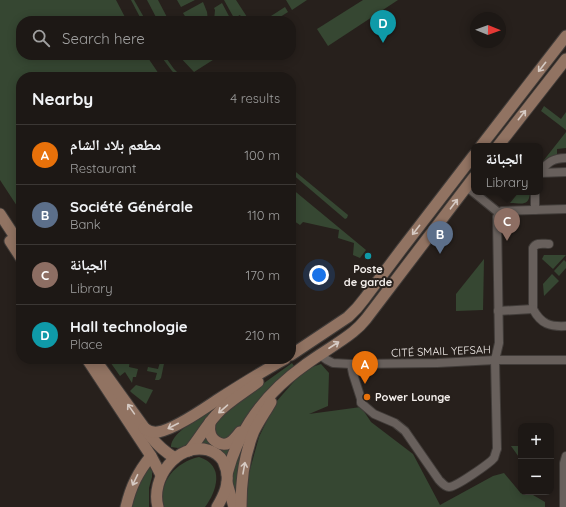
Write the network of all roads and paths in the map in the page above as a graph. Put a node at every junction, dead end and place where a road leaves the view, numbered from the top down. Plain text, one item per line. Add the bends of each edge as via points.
1 (566, 36) edge
2 (566, 59) edge
3 (483, 143) edge
4 (500, 143) edge
5 (566, 158) edge
6 (471, 159) edge
7 (543, 168) edge
8 (543, 172) edge
9 (566, 172) edge
10 (471, 181) edge
11 (466, 188) junction
12 (471, 190) edge
13 (477, 195) edge
14 (535, 195) edge
15 (566, 209) edge
16 (535, 210) junction
17 (499, 213) junction
18 (0, 214) edge
19 (0, 226) edge
20 (16, 238) edge
21 (549, 244) dead end
22 (16, 250) edge
23 (533, 309) junction
24 (498, 311) junction
25 (566, 326) edge
26 (296, 352) edge
27 (320, 355) junction
28 (495, 360) junction
29 (566, 360) edge
30 (90, 364) edge
31 (99, 364) edge
32 (276, 364) edge
33 (279, 364) edge
34 (350, 364) junction
35 (282, 385) junction
36 (210, 422) junction
37 (249, 422) junction
38 (144, 428) junction
39 (189, 451) junction
40 (151, 456) junction
41 (566, 456) edge
42 (176, 458) junction
43 (161, 475) junction
44 (227, 479) junction
45 (126, 507) edge
46 (158, 507) edge
47 (217, 507) edge
48 (234, 507) edge
49 (241, 507) edge
50 (564, 507) edge

1 -> 3 main road
4 -> 2 main road
5 - 7 street via 558,158
6 -> 26 main road via 357,308 348,317
8 - 9 street
10 - 11 main road
11 - 12 street
27 -> 11 main road via 354,331 366,319
13 - 17 street
14 - 16 street
15 - 16 street
16 - 17 street
17 - 24 street
18 - 20 main road
19 - 22 main road
21 - 23 street via 536,244 533,248
23 - 24 street
23 - 25 street via 546,324
24 - 28 street
27 - 34 street, CITÉ SMAIL YEFSAH via 333,363
27 - 35 main road via 305,364
28 - 29 street, CITÉ SMAIL YEFSAH
28 - 34 street, CITÉ SMAIL YEFSAH
28 - 34 street via 497,449 494,458 474,474 450,487 444,486 439,480 405,431 396,423 374,414 361,403
30 - 40 main road
38 -> 31 main road
32 -> 38 main road via 170,428 156,433
33 -> 36 main road
35 - 37 main road
49 -> 35 main road via 243,470 250,442 260,420
36 - 37 main road via 211,436 221,444 230,443
36 - 39 main road
37 - 44 main road via 234,453
38 - 42 main road via 165,453
39 - 42 main road
39 - 44 main road via 203,449 217,454 223,461
40 - 43 main road
40 -> 45 main road via 135,479
41 - 50 street
42 - 43 main road
43 - 46 main road via 157,494
44 - 47 main road via 226,491
44 - 48 main road

